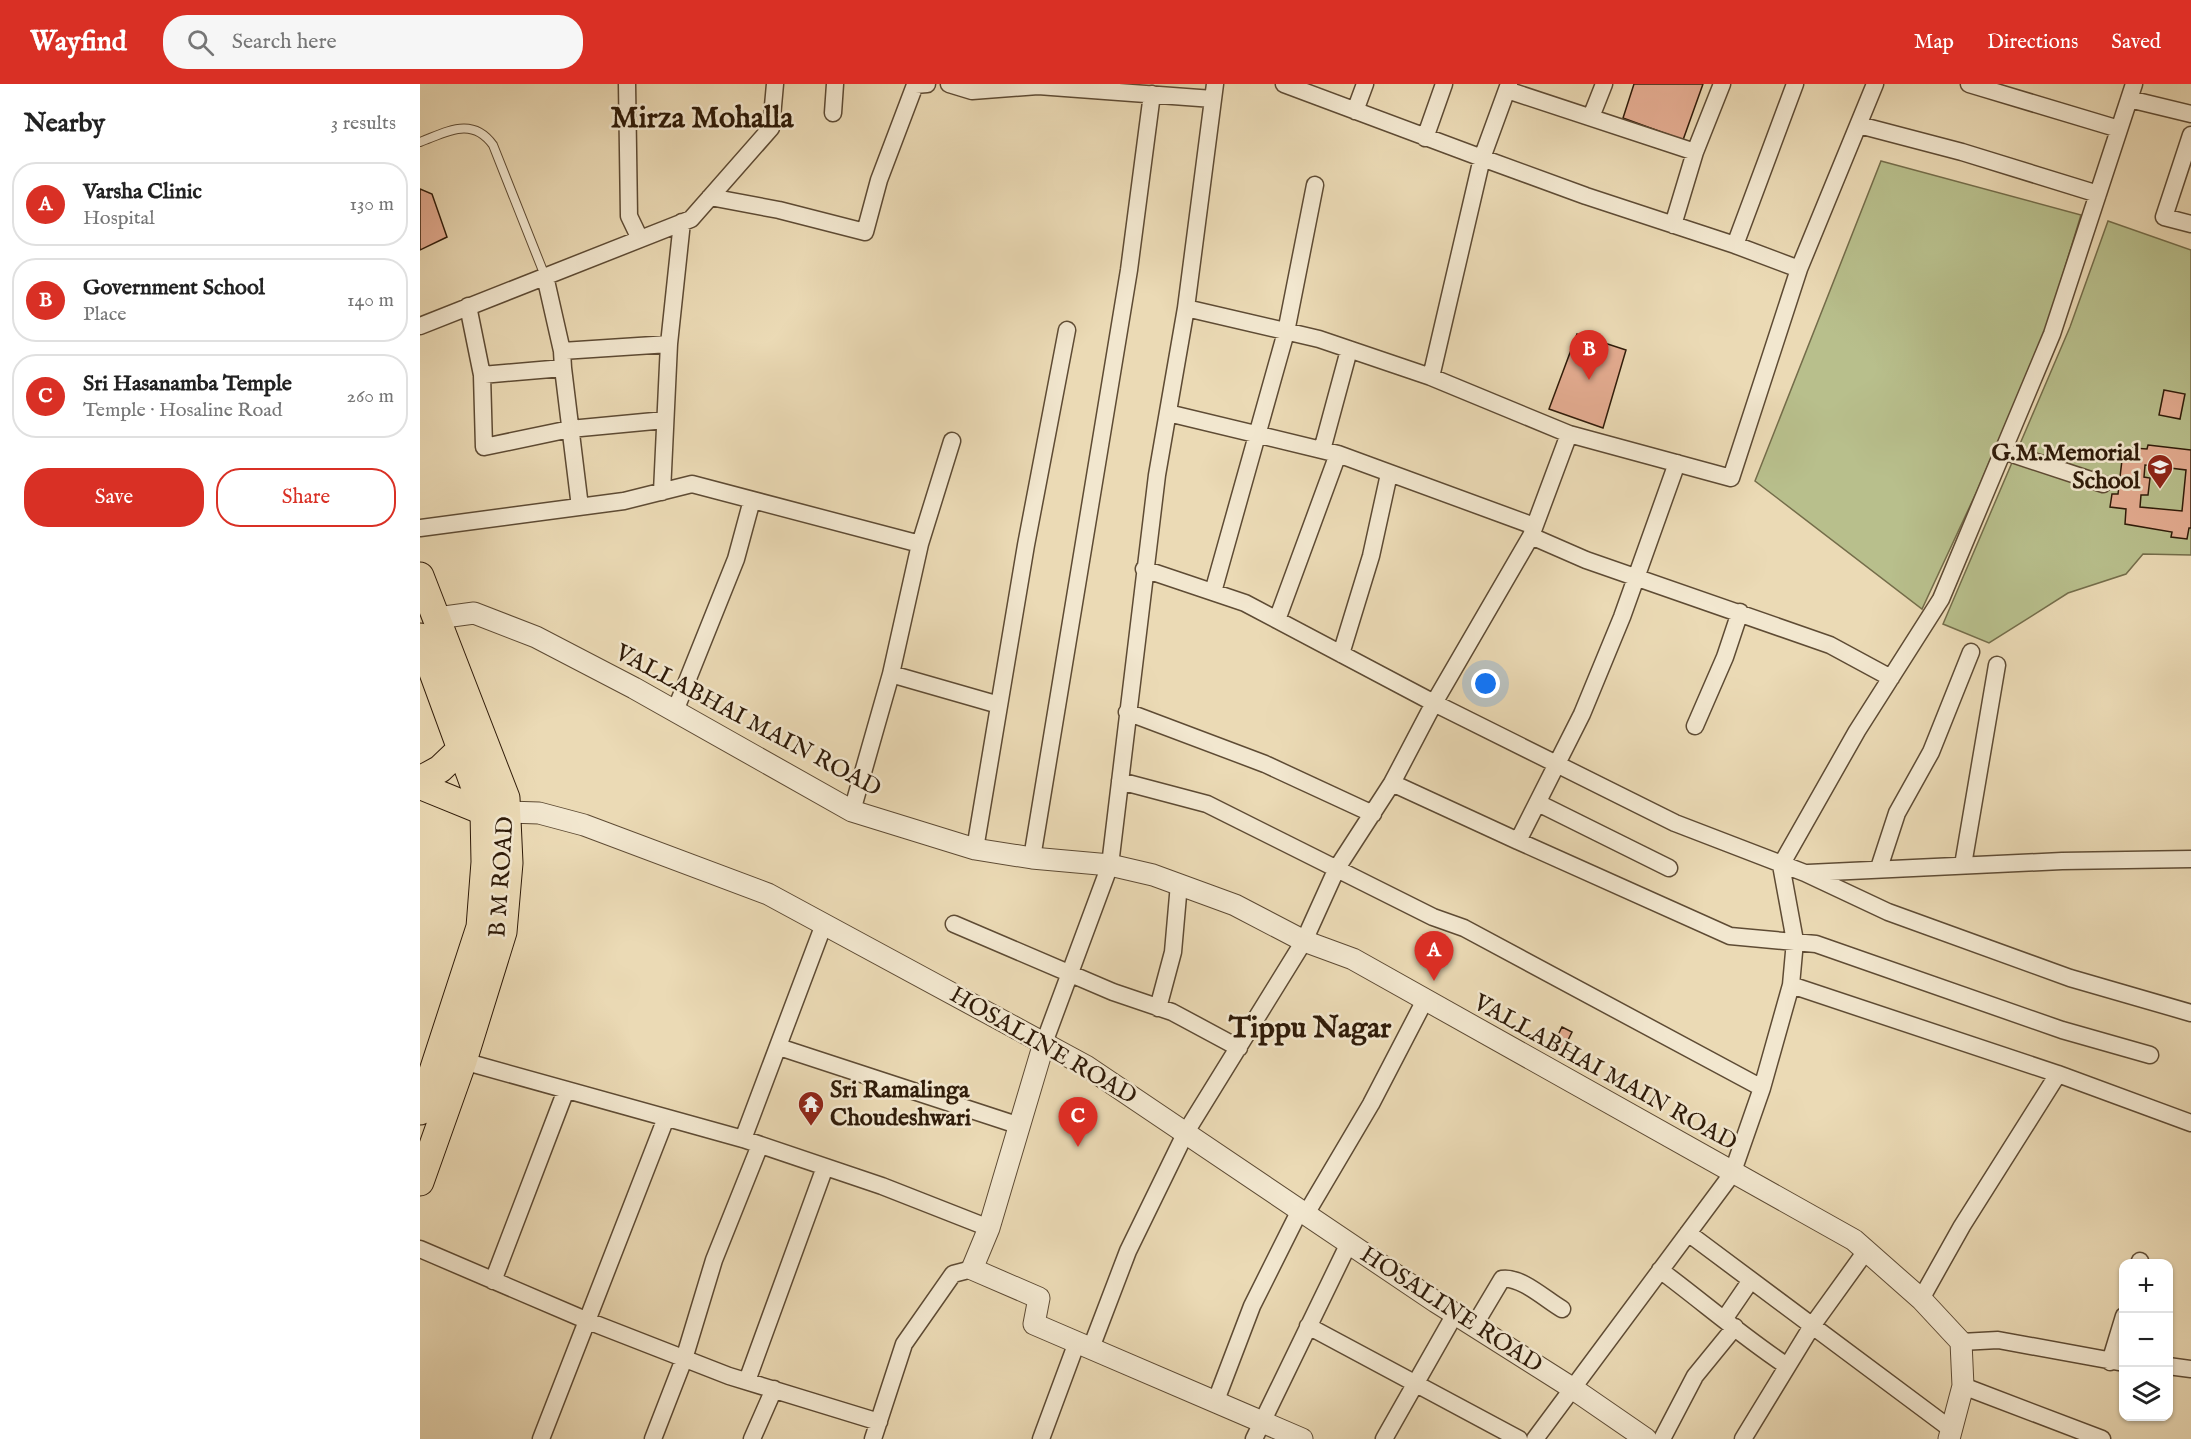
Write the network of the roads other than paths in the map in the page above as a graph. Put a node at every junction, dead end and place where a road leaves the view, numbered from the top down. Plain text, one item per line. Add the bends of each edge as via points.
1 (627, 84) edge
2 (775, 84) edge
3 (835, 84) edge
4 (919, 84) edge
5 (949, 84) edge
6 (1286, 84) edge
7 (1365, 84) edge
8 (1444, 84) edge
9 (1604, 84) edge
10 (1722, 84) edge
11 (1795, 84) edge
12 (1875, 84) edge
13 (1969, 84) edge
14 (1508, 87) edge
15 (2131, 91) edge
16 (1214, 92) edge
17 (1152, 94) junction
18 (1355, 111) junction
19 (833, 112) dead end
20 (2191, 114) edge
21 (1591, 117) junction
22 (1860, 125) junction
23 (2119, 129) junction
24 (2191, 135) edge
25 (1425, 138) junction
26 (420, 142) edge
27 (1695, 152) junction
28 (1482, 158) junction
29 (2185, 171) edge
30 (1315, 185) dead end
31 (2098, 194) junction
32 (710, 197) junction
33 (682, 222) junction
34 (2191, 224) edge
35 (1673, 225) junction
36 (640, 239) junction
37 (1735, 245) junction
38 (1799, 269) junction
39 (546, 276) junction
40 (468, 306) junction
41 (1186, 308) junction
42 (420, 326) edge
43 (1067, 330) dead end
44 (1286, 332) junction
45 (669, 344) junction
46 (1349, 350) junction
47 (562, 351) junction
48 (563, 368) junction
49 (482, 375) junction
50 (1431, 377) junction
51 (1168, 413) junction
52 (665, 420) junction
53 (570, 429) junction
54 (1569, 434) junction
55 (1259, 435) junction
56 (952, 441) dead end
57 (2003, 451) junction
58 (1330, 452) junction
59 (1677, 463) junction
60 (1389, 474) junction
61 (2103, 484) dead end
62 (662, 492) junction
63 (752, 500) junction
64 (580, 507) junction
65 (420, 528) edge
66 (1533, 531) junction
67 (920, 544) junction
68 (1144, 569) junction
69 (420, 576) edge
70 (1636, 577) junction
71 (1214, 592) junction
72 (1740, 612) junction
73 (1278, 620) junction
74 (429, 627) edge
75 (1971, 652) dead end
76 (1341, 654) junction
77 (1998, 664) dead end
78 (891, 674) junction
79 (1891, 678) junction
80 (1434, 703) junction
81 (999, 705) junction
82 (675, 711) junction
83 (1127, 712) junction
84 (1695, 726) dead end
85 (461, 749) junction
86 (1557, 764) junction
87 (420, 780) edge
88 (1120, 782) junction
89 (1392, 783) junction
90 (420, 786) edge
91 (1538, 802) junction
92 (852, 811) junction
93 (496, 812) junction
94 (1373, 814) junction
95 (1518, 841) junction
96 (975, 849) junction
97 (2190, 855) edge
98 (1032, 858) junction
99 (1110, 865) junction
100 (1781, 865) junction
101 (1964, 865) junction
102 (1337, 868) junction
103 (1669, 868) dead end
104 (1879, 868) junction
105 (1805, 873) junction
106 (1179, 884) junction
107 (824, 924) junction
108 (954, 924) dead end
109 (1304, 941) junction
110 (1795, 941) junction
111 (1069, 974) junction
112 (1791, 985) junction
113 (1425, 1000) junction
114 (1158, 1008) junction
115 (2191, 1013) edge
116 (1044, 1043) junction
117 (779, 1047) junction
118 (1239, 1048) junction
119 (2150, 1055) dead end
120 (452, 1057) junction
121 (2058, 1074) junction
122 (1762, 1088) junction
123 (566, 1090) junction
124 (420, 1111) edge
125 (666, 1118) junction
126 (2191, 1124) edge
127 (1020, 1126) junction
128 (1186, 1132) junction
129 (743, 1139) junction
130 (760, 1145) junction
131 (825, 1167) junction
132 (1732, 1174) junction
133 (420, 1182) edge
134 (1303, 1212) junction
135 (989, 1228) junction
136 (1688, 1233) junction
137 (1349, 1243) junction
138 (420, 1249) edge
139 (1866, 1251) junction
140 (972, 1269) junction
141 (1660, 1270) junction
142 (1751, 1280) junction
143 (494, 1281) junction
144 (1921, 1299) junction
145 (1562, 1309) dead end
146 (1455, 1314) junction
147 (588, 1321) junction
148 (1730, 1323) junction
149 (1308, 1326) junction
150 (1474, 1326) junction
151 (1812, 1326) junction
152 (1961, 1342) junction
153 (1084, 1345) junction
154 (684, 1359) junction
155 (2117, 1362) edge
156 (1787, 1366) junction
157 (2173, 1367) edge
158 (2191, 1369) edge
159 (1414, 1381) junction
160 (747, 1382) junction
161 (1963, 1386) junction
162 (1572, 1388) junction
163 (774, 1389) junction
164 (1215, 1403) junction
165 (879, 1422) junction
166 (1257, 1430) edge
167 (1951, 1435) edge
168 (541, 1439) edge
169 (653, 1439) edge
170 (752, 1439) edge
171 (873, 1439) edge
172 (1041, 1439) edge
173 (1302, 1439) edge
174 (1384, 1439) edge
175 (1519, 1439) edge
176 (1535, 1439) edge
177 (1646, 1439) edge
178 (1662, 1439) edge
179 (1743, 1439) edge
180 (2102, 1439) edge

1 - 36 street via 629,216
2 - 32 street via 771,128
3 - 19 street
4 - 32 street via 879,180 865,232
5 - 17 street via 972,91 1038,86
6 - 18 street
7 - 18 street
8 - 25 street
9 - 21 street
10 - 27 street
11 - 37 street
12 - 22 street
13 - 23 street
14 - 21 street
14 - 28 street
15 - 20 street
15 - 23 street
16 - 17 street
16 - 41 street
17 - 98 street via 1130,270
18 - 25 street
21 - 27 street
22 - 31 street
22 - 38 street
23 - 31 street
24 - 29 street
25 - 28 street
26 - 39 lane via 461,127 487,136
27 - 35 street
28 - 35 street
28 - 50 street
29 - 34 street via 2164,218
30 - 44 street
31 - 57 street via 2052,334
32 - 33 street via 691,219
33 - 36 street
33 - 45 street
35 - 37 street
36 - 39 street
37 - 38 street
38 - 59 street via 1731,478
39 - 40 street
39 - 47 street
40 - 42 street
40 - 49 street
41 - 44 street
41 - 51 street
43 - 81 street
44 - 46 street
44 - 55 street
45 - 47 street
45 - 52 street
46 - 50 street
46 - 58 street
47 - 48 street
48 - 49 street
48 - 53 street
49 - 53 street via 484,447
50 - 54 street
51 - 55 street
51 - 68 street
52 - 53 street
52 - 62 street
53 - 64 street
54 - 59 street
54 - 66 street
55 - 58 street
55 - 71 street
56 - 67 street
57 - 61 street
57 - 79 street via 1941,599
58 - 60 street
58 - 73 street
59 - 70 street
60 - 66 street
60 - 76 street via 1371,556
62 - 63 street via 692,484
62 - 64 street
63 - 67 street
63 - 82 street via 736,559
64 - 65 street
66 - 70 street via 1586,560
66 - 80 street
67 - 78 street
68 - 71 street
68 - 83 street
69 - 74 highway, B M ROAD
70 - 72 street
70 - 86 street via 1582,714
71 - 73 street
72 - 79 street via 1830,645
72 - 84 street
73 - 76 street
74 - 82 street, VALLABHAI MAIN ROAD via 474,613 536,637
74 - 85 highway
74 - 93 highway, B M ROAD via 506,798
75 - 104 street via 1931,752 1897,813
76 - 80 street
77 - 101 street
78 - 81 street
78 - 92 street
79 - 100 street
80 - 86 street
80 - 89 street
81 - 96 street
82 - 92 street, VALLABHAI MAIN ROAD
83 - 88 street
83 - 94 street via 1256,760
85 - 87 highway via 440,769
85 - 93 highway
86 - 91 street
86 - 100 street via 1675,823
88 - 99 street
88 - 102 street via 1207,804
89 - 94 street
89 - 95 street
90 - 93 main road
91 - 95 street
91 - 103 street
92 - 96 street, VALLABHAI MAIN ROAD
93 - 107 street, HOSALINE ROAD via 539,813 584,825 768,894
93 - 120 highway via 485,862 480,927
94 - 102 street
95 - 110 street via 1730,936
96 - 98 street, VALLABHAI MAIN ROAD
97 - 101 street
98 - 99 street, VALLABHAI MAIN ROAD
99 - 106 street, VALLABHAI MAIN ROAD
99 - 111 street
100 - 105 street
100 - 110 street
101 - 104 street
102 - 109 street
102 - 122 street via 1433,917 1464,928
104 - 105 street
105 - 115 street via 1888,912 2070,978
106 - 109 street, VALLABHAI MAIN ROAD via 1235,905
106 - 114 street via 1173,952
107 - 116 street, HOSALINE ROAD
107 - 117 street
108 - 111 street
109 - 113 street, VALLABHAI MAIN ROAD via 1353,959
109 - 118 street
110 - 112 street
110 - 119 street via 1816,944 2062,1030
111 - 114 street
111 - 116 street
112 - 121 street
112 - 122 street
113 - 132 street, VALLABHAI MAIN ROAD
113 - 134 street via 1371,1104
114 - 118 street
116 - 127 street
116 - 128 street, HOSALINE ROAD
117 - 127 street
117 - 129 street
118 - 128 street
120 - 123 street
120 - 124 highway
120 - 133 highway
121 - 126 street
121 - 144 street
122 - 132 street
123 - 125 street
123 - 143 street
125 - 129 street
125 - 147 street
127 - 135 street
128 - 134 street, HOSALINE ROAD
128 - 153 street
129 - 130 street
130 - 131 street
130 - 154 street via 714,1260
131 - 135 street
131 - 160 street
132 - 136 street
132 - 139 street, VALLABHAI MAIN ROAD via 1826,1224
134 - 137 street, HOSALINE ROAD
134 - 164 street via 1252,1306
135 - 140 street
136 - 141 street
136 - 142 street
137 - 146 street, HOSALINE ROAD
137 - 149 street
138 - 143 street
139 - 144 street, VALLABHAI MAIN ROAD
139 - 151 street
140 - 153 street via 1039,1298 1034,1324
140 - 165 street via 953,1274 904,1344
141 - 148 street
141 - 162 street
142 - 148 street
142 - 151 street
143 - 147 street
144 - 152 street, VALLABHAI MAIN ROAD
145 - 150 street via 1506,1278
146 - 150 street, HOSALINE ROAD
146 - 159 street
147 - 154 street
147 - 168 street
148 - 156 street via 1747,1340
148 - 178 street via 1695,1376
149 - 159 street
149 - 166 street
150 - 162 street, HOSALINE ROAD
151 - 156 street
151 - 167 street
152 - 155 street via 1998,1340
152 - 161 street
153 - 164 street
153 - 172 street
154 - 160 street
154 - 169 street
156 - 179 street
157 - 158 street
159 - 174 street
159 - 175 street
160 - 163 street
161 - 167 street
161 - 180 street
162 - 176 street
162 - 177 street, HOSALINE ROAD
163 - 165 street
163 - 170 street
164 - 166 street
165 - 171 street
166 - 173 street

